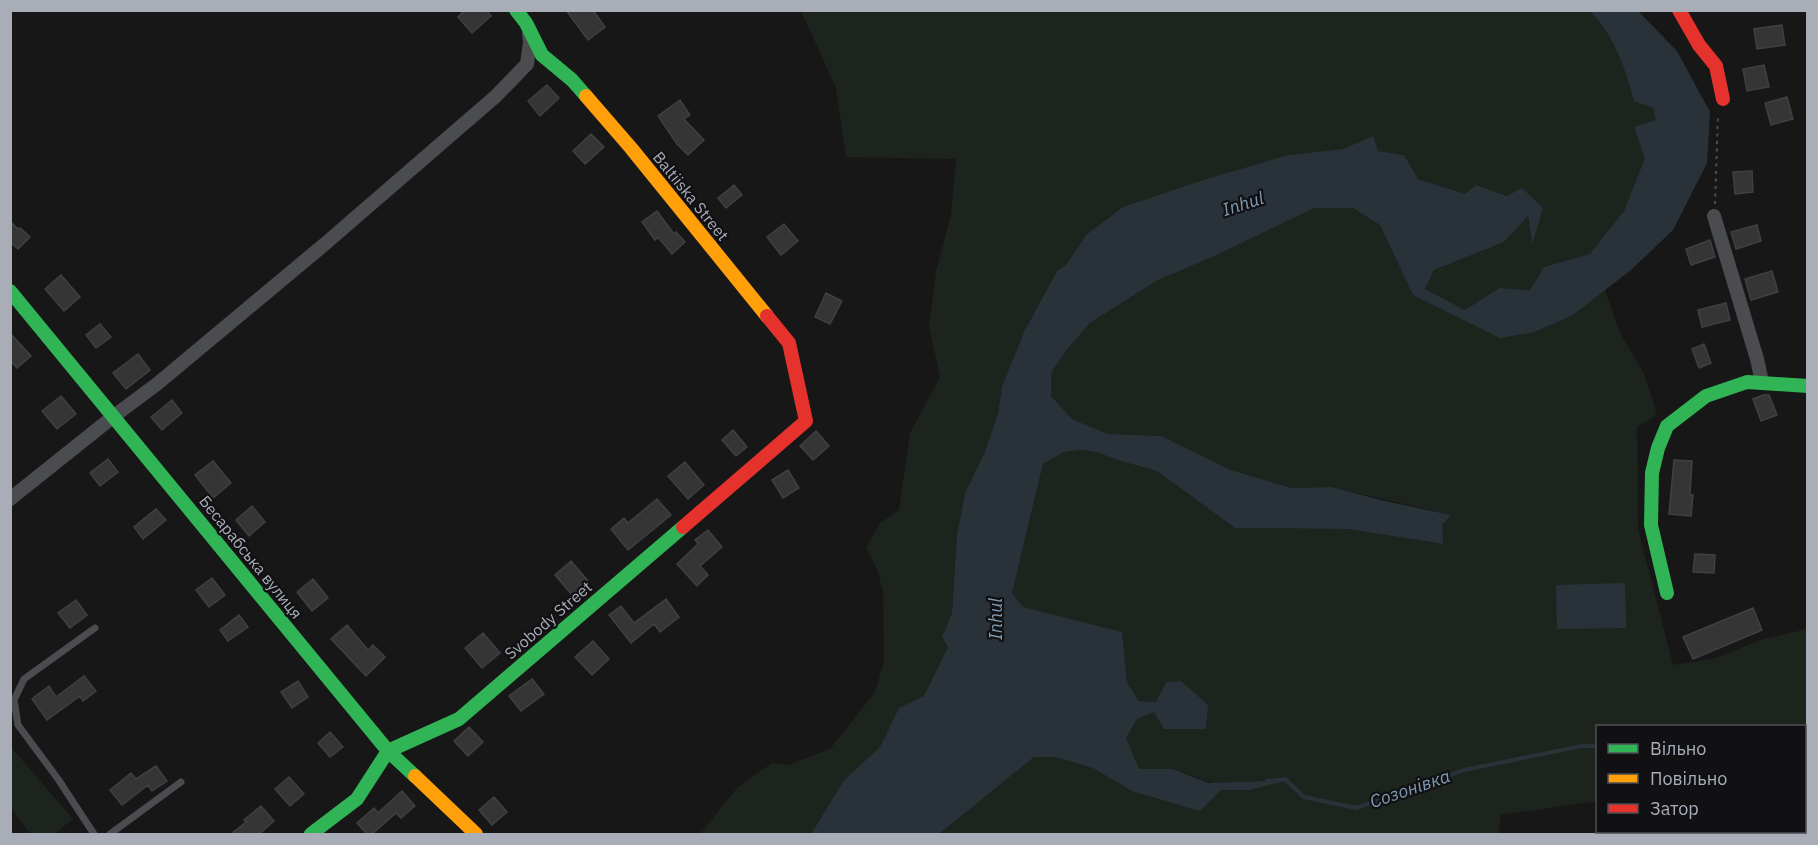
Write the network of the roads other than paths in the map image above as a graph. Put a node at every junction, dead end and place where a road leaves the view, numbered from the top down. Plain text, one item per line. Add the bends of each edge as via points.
1 (516, 10) edge
2 (1679, 10) edge
3 (526, 23) junction
4 (1724, 99) road end
5 (1714, 216) road end
6 (10, 291) edge
7 (1762, 382) junction
8 (1808, 386) edge
9 (114, 416) junction
10 (806, 421) joint
11 (10, 499) edge
12 (1667, 593) dead end
13 (95, 628) dead end
14 (388, 751) junction
15 (181, 782) dead end
16 (94, 834) edge
17 (110, 834) edge
18 (311, 834) edge
19 (476, 834) edge

1 - 3 street, Baltiiska Street
2 - 4 street via 1716,66
3 - 9 street via 530,42 527,64 496,96 318,251
3 - 10 street, Baltiiska Street via 542,56 572,80 631,148 789,343
5 - 7 street
6 - 9 street, Бесарабська вулиця
7 - 8 street
7 - 12 street via 1747,382 1706,396 1667,426 1652,473 1651,525
9 - 11 street
9 - 14 street, Бесарабська вулиця
10 - 14 street, Svobody Street via 459,719
13 - 16 lane via 24,679 14,700 18,724
14 - 18 street via 357,799
14 - 19 street, Бесарабська вулиця
15 - 17 lane

